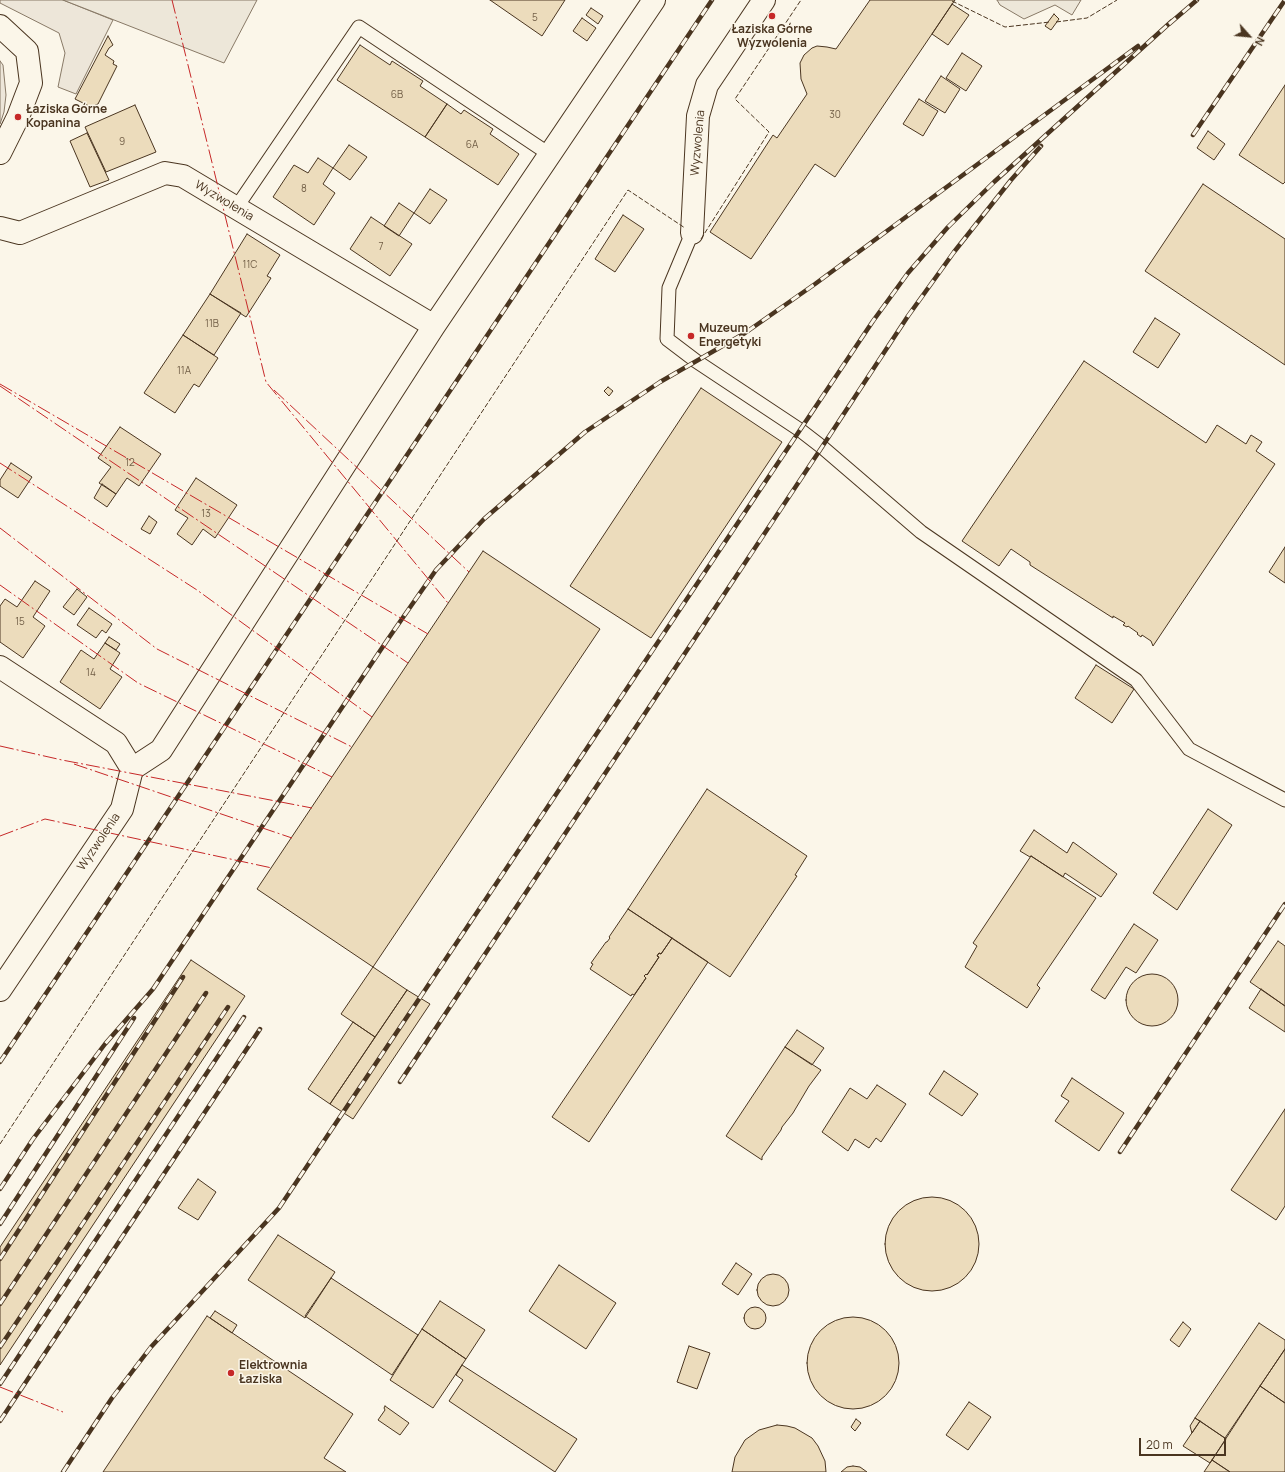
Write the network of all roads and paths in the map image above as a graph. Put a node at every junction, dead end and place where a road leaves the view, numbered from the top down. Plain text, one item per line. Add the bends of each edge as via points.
1 (654, 0) edge
2 (764, 0) edge
3 (0, 26) edge
4 (0, 153) edge
5 (550, 154) junction
6 (236, 208) junction
7 (0, 228) edge
8 (692, 233) joint
9 (434, 326) junction
10 (0, 667) edge
11 (132, 769) junction
12 (1285, 800) edge
13 (0, 990) edge

1 - 5 street
2 - 8 street, Wyzwolenia via 707,85 698,116
3 - 4 street via 27,51 31,83
5 - 6 lane via 359,27
5 - 9 street
6 - 7 street, Wyzwolenia via 183,176 165,173 20,233
6 - 9 street, Wyzwolenia
8 - 12 lane via 669,288 667,339 800,430 921,532 1136,680 1189,749
9 - 11 street via 161,750
10 - 11 street via 116,743
11 - 13 street, Wyzwolenia via 122,809

